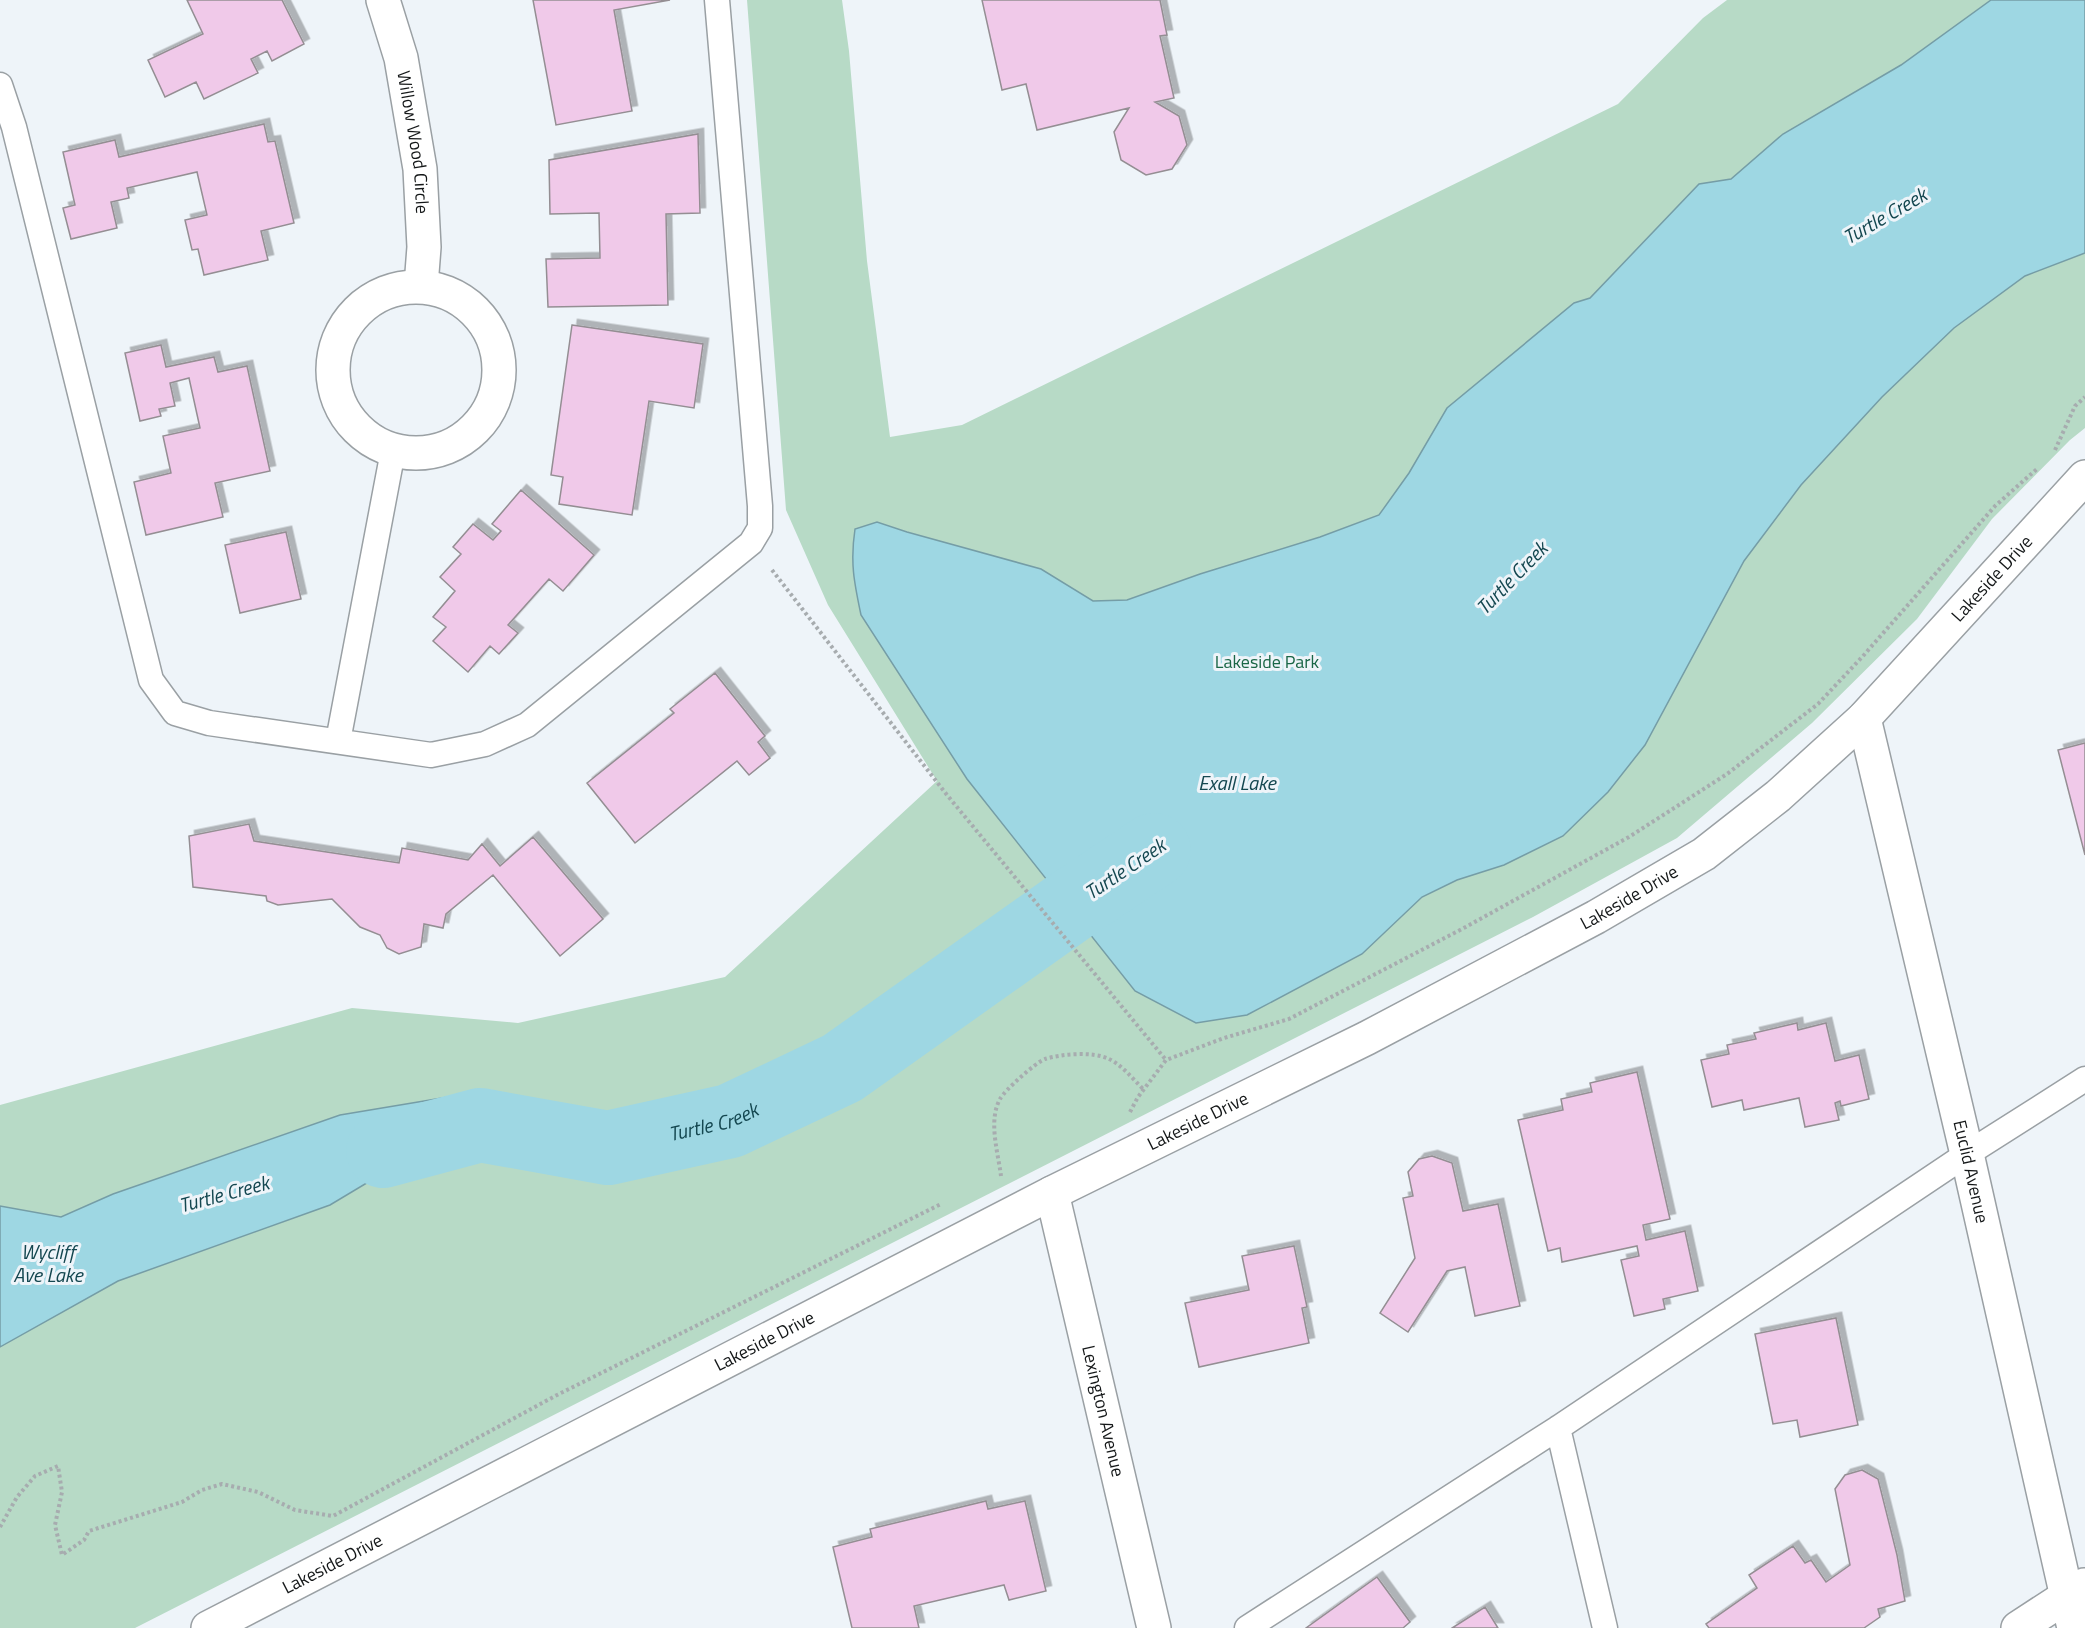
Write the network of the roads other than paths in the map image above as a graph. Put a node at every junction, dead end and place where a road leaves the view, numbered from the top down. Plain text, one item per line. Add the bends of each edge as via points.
1 (383, 0) edge
2 (717, 0) edge
3 (0, 85) edge
4 (421, 286) junction
5 (393, 451) junction
6 (2085, 477) edge
7 (1864, 718) junction
8 (338, 741) junction
9 (2085, 1079) edge
10 (1967, 1154) junction
11 (1052, 1193) junction
12 (1558, 1428) junction
13 (2076, 1590) edge
14 (208, 1628) edge
15 (1154, 1628) edge
16 (1246, 1628) edge
17 (1605, 1628) edge
18 (2018, 1628) edge
19 (2074, 1628) edge

1 - 4 street, Willow Wood Circle via 401,58 420,169 424,247
2 - 8 lane via 760,528 751,543 527,725 485,744 431,754
3 - 8 lane via 17,138 152,680 175,712 184,715 209,723
4 - 5 street via 395,288 370,300 350,318 337,342 332,369 337,396 349,420 369,439
4 - 5 street via 448,292 472,308 490,329 498,356 499,384 490,411 472,432 448,447 421,454
5 - 8 lane
6 - 7 street, Lakeside Drive
7 - 10 street, Euclid Avenue
7 - 11 street, Lakeside Drive via 1778,796 1694,860 1596,917 1367,1038
9 - 10 lane
10 - 12 lane
10 - 13 street, Euclid Avenue
11 - 14 street, Lakeside Drive
11 - 15 street, Lexington Avenue
12 - 16 lane
12 - 17 lane
13 - 18 street
13 - 19 street, Euclid Avenue

